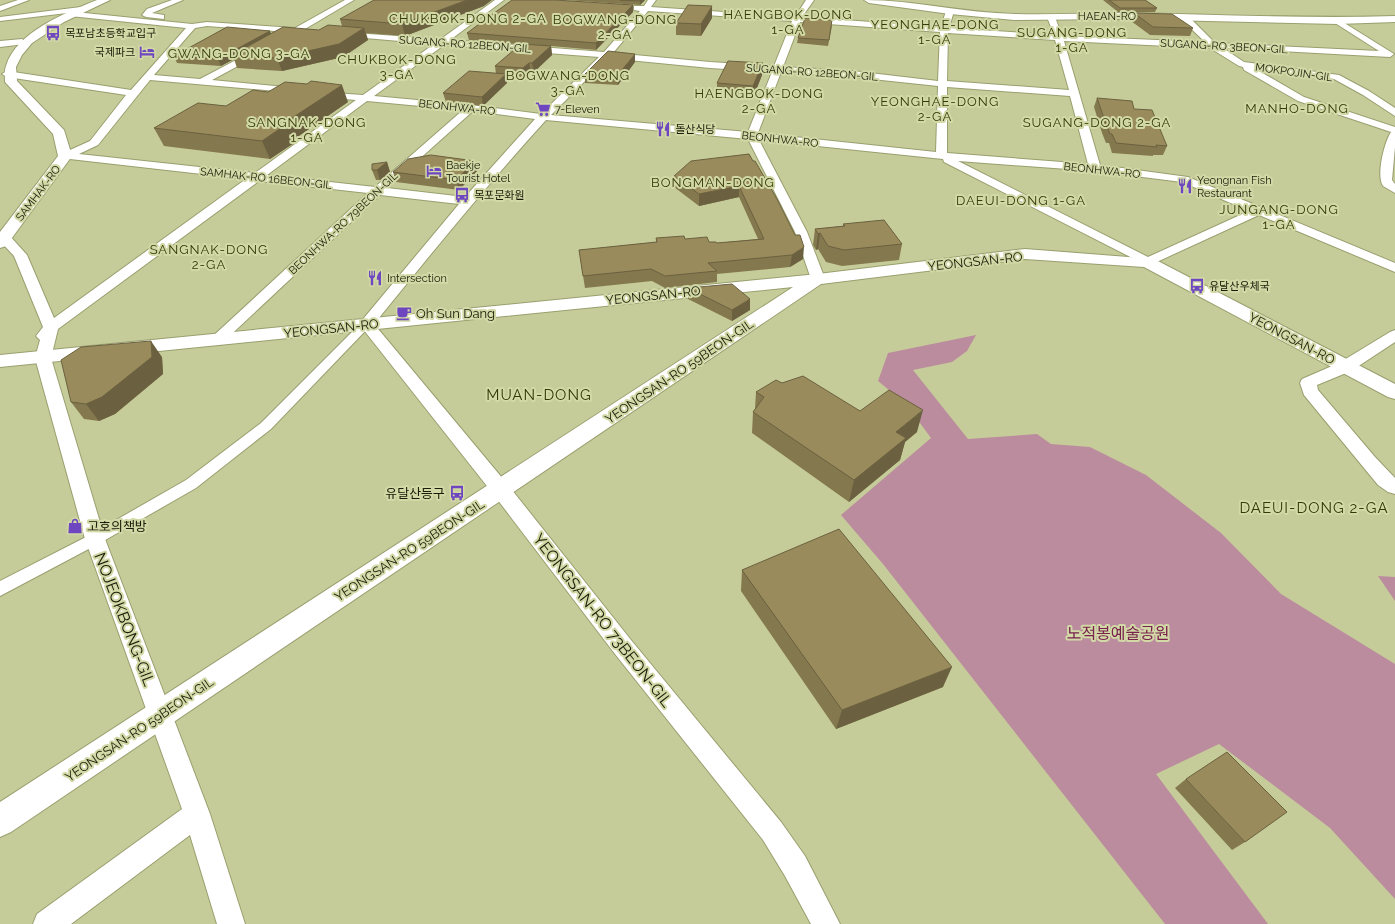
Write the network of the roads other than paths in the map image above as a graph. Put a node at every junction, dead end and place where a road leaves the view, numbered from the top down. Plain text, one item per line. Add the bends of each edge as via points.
1 (25, 0) edge
2 (105, 0) edge
3 (178, 0) edge
4 (350, 0) edge
5 (500, 0) edge
6 (810, 0) edge
7 (869, 0) edge
8 (649, 5) edge
9 (631, 8) edge
10 (0, 9) edge
11 (82, 9) junction
12 (950, 11) junction
13 (70, 14) junction
14 (21, 16) junction
15 (1051, 17) junction
16 (1184, 17) junction
17 (0, 18) edge
18 (1395, 19) edge
19 (797, 20) junction
20 (1338, 21) junction
21 (46, 26) junction
22 (192, 26) junction
23 (237, 26) junction
24 (295, 31) junction
25 (944, 31) junction
26 (310, 32) edge
27 (330, 33) edge
28 (282, 38) edge
29 (1058, 38) junction
30 (22, 42) junction
31 (443, 42) junction
32 (0, 44) edge
33 (1213, 46) junction
34 (262, 49) edge
35 (605, 55) junction
36 (1392, 56) edge
37 (1242, 64) junction
38 (776, 70) junction
39 (7, 74) junction
40 (148, 77) junction
41 (202, 82) junction
42 (943, 84) junction
43 (133, 93) junction
44 (1073, 93) junction
45 (366, 98) junction
46 (471, 108) junction
47 (1395, 113) edge
48 (543, 118) junction
49 (1395, 130) edge
50 (1395, 134) edge
51 (752, 136) junction
52 (65, 156) junction
53 (940, 156) junction
54 (1095, 168) junction
55 (257, 177) junction
56 (1395, 189) edge
57 (377, 191) junction
58 (466, 201) junction
59 (1260, 210) junction
60 (2, 241) edge
61 (1148, 262) junction
62 (1395, 268) edge
63 (818, 279) junction
64 (366, 324) junction
65 (51, 327) junction
66 (1395, 335) edge
67 (217, 340) junction
68 (36, 357) junction
69 (0, 361) edge
70 (1345, 367) junction
71 (1395, 392) edge
72 (1395, 487) edge
73 (501, 490) junction
74 (95, 539) junction
75 (0, 589) edge
76 (161, 714) junction
77 (197, 814) junction
78 (0, 821) edge
79 (47, 924) edge
80 (231, 924) edge
81 (826, 924) edge

1 - 10 street
2 - 11 street
3 - 23 street via 146,15 239,24
4 - 24 street
5 - 31 street
6 - 19 street
7 - 12 street, HAEAN-RO
8 - 9 street, SUGANG-RO 3BEON-GIL
8 - 19 street, SUGANG-RO 3BEON-GIL
8 - 35 street
11 - 13 street
11 - 14 street
12 - 15 street, HAEAN-RO via 1008,17
12 - 25 street
13 - 21 street
13 - 22 street
14 - 17 street
14 - 21 street via 44,22
15 - 16 street, HAEAN-RO
15 - 29 street
16 - 20 street, HAEAN-RO
16 - 33 street, MOKPOJIN-GIL
18 - 20 street, HAEAN-RO
19 - 25 street, SUGANG-RO 3BEON-GIL
19 - 38 street
20 - 36 street
21 - 30 street
22 - 23 street
22 - 40 street
23 - 24 street
24 - 26 street
24 - 28 street
25 - 29 street, SUGANG-RO 3BEON-GIL
25 - 42 street
27 - 31 street, SUGANG-RO 12BEON-GIL
29 - 33 street, SUGANG-RO 3BEON-GIL
29 - 44 street
30 - 32 street
30 - 39 street via 10,57
31 - 35 street, SUGANG-RO 12BEON-GIL
31 - 45 street
33 - 36 street, SUGANG-RO 3BEON-GIL
33 - 37 street, MOKPOJIN-GIL
34 - 41 street
35 - 38 street, SUGANG-RO 12BEON-GIL
35 - 48 street
37 - 47 street, MOKPOJIN-GIL via 1336,77
37 - 49 street via 1301,99
38 - 42 street, SUGANG-RO 12BEON-GIL via 853,74
38 - 51 street
39 - 43 street
39 - 52 street, SAMHAK-RO via 11,82 59,133
40 - 41 street, BEONHWA-RO
40 - 43 street
41 - 45 street, BEONHWA-RO
42 - 44 street, SUGANG-RO 12BEON-GIL
42 - 53 street
43 - 52 street via 94,143
44 - 54 street
45 - 46 street, BEONHWA-RO
45 - 55 street
46 - 48 street, BEONHWA-RO
46 - 57 street, BEONHWA-RO 79BEON-GIL
48 - 51 street, BEONHWA-RO
48 - 58 street
50 - 56 street via 1390,148 1386,180 1387,184
51 - 53 street, BEONHWA-RO
51 - 63 street via 801,232
52 - 55 street, SAMHAK-RO 16BEON-GIL
52 - 60 street, SAMHAK-RO
53 - 54 street, BEONHWA-RO
53 - 61 street
54 - 59 street, BEONHWA-RO via 1184,179
55 - 57 street, SAMHAK-RO 16BEON-GIL
55 - 65 street
57 - 58 street, SAMHAK-RO 16BEON-GIL
57 - 67 street, BEONHWA-RO 79BEON-GIL
58 - 64 street
59 - 61 street
59 - 62 street, BEONHWA-RO
60 - 65 street via 20,255
61 - 63 street, YEONGSAN-RO via 1025,254
61 - 70 street, YEONGSAN-RO
63 - 64 street, YEONGSAN-RO
63 - 73 street, YEONGSAN-RO 59BEON-GIL
64 - 67 street, YEONGSAN-RO
64 - 73 street, YEONGSAN-RO 73BEON-GIL
64 - 74 street via 266,426 190,484
65 - 68 street
66 - 70 street
67 - 68 street, YEONGSAN-RO
68 - 69 street, YEONGSAN-RO
68 - 74 street, NOJEOKBONG-GIL
70 - 71 street, YEONGSAN-RO
70 - 72 street via 1308,383 1310,391 1369,462
73 - 76 street, YEONGSAN-RO 59BEON-GIL
73 - 81 street, YEONGSAN-RO 73BEON-GIL via 623,647 772,831 795,866
74 - 75 street
74 - 76 street, NOJEOKBONG-GIL
76 - 77 street, NOJEOKBONG-GIL
76 - 78 street, YEONGSAN-RO 59BEON-GIL
77 - 79 street
77 - 80 street, NOJEOKBONG-GIL

